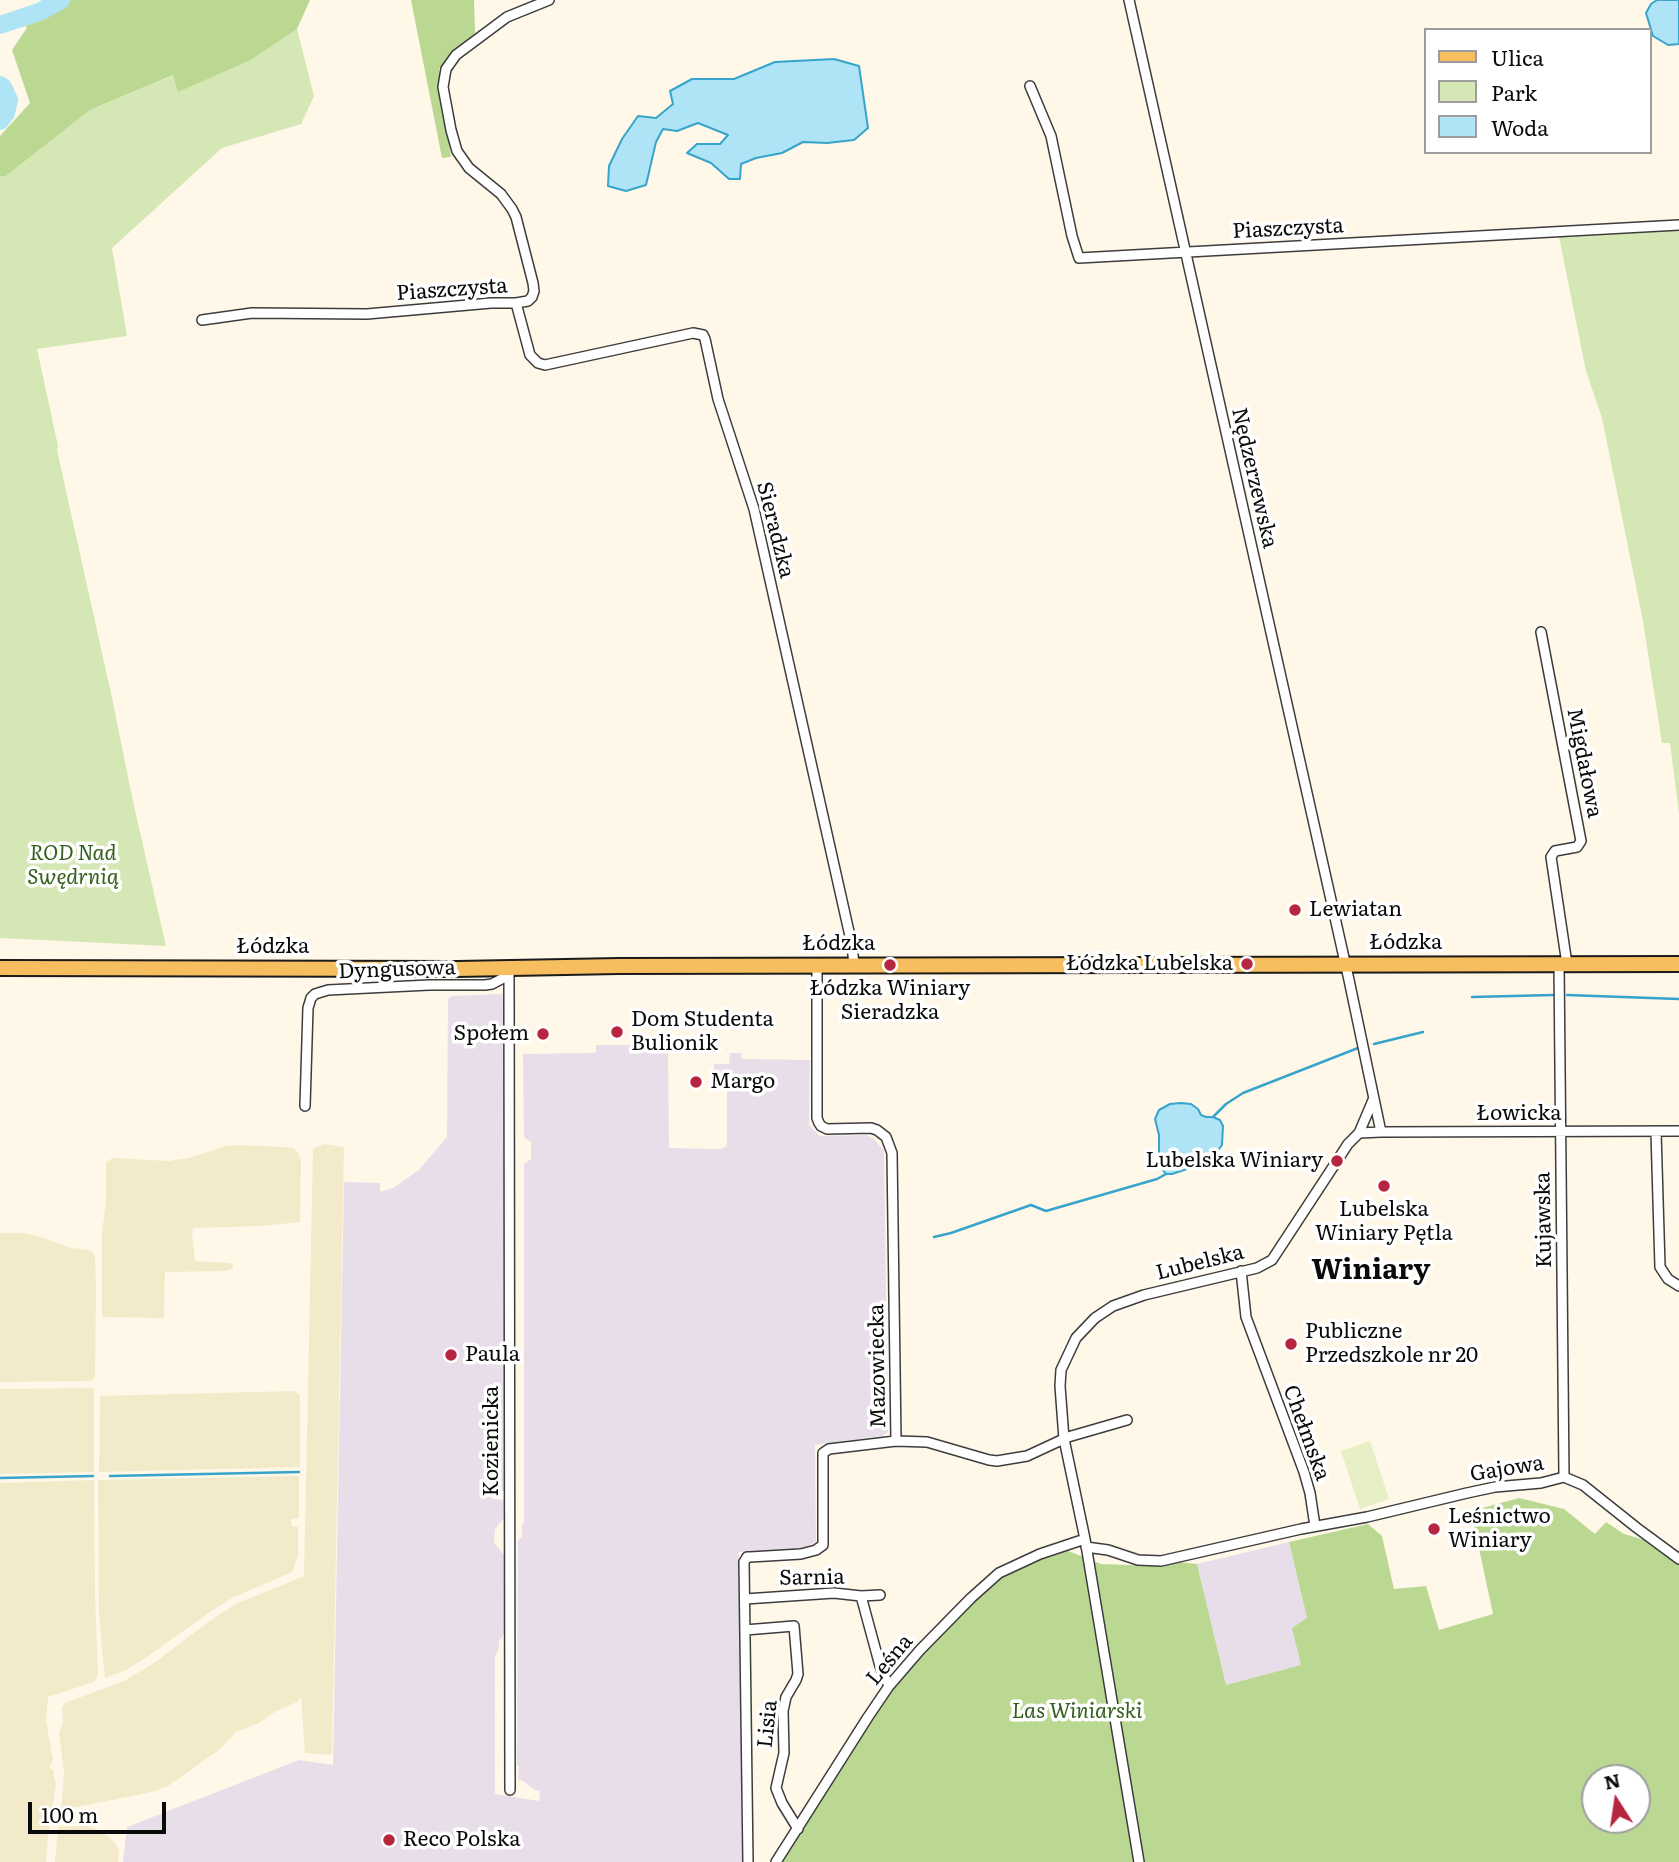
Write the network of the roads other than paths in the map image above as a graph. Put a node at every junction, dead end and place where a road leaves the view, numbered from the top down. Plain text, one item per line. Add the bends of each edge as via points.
1 (549, 0) edge
2 (1129, 0) edge
3 (1030, 86) dead end
4 (1679, 225) edge
5 (1185, 252) junction
6 (516, 303) junction
7 (202, 320) dead end
8 (1541, 632) dead end
9 (1346, 964) junction
10 (1563, 964) junction
11 (1679, 964) edge
12 (854, 965) junction
13 (817, 966) junction
14 (0, 968) edge
15 (509, 971) junction
16 (1374, 1095) junction
17 (306, 1106) dead end
18 (1679, 1131) edge
19 (1381, 1132) junction
20 (1560, 1132) junction
21 (1656, 1132) junction
22 (1359, 1133) junction
23 (1241, 1272) junction
24 (1679, 1286) edge
25 (1127, 1420) dead end
26 (1064, 1439) junction
27 (896, 1441) junction
28 (1564, 1477) junction
29 (1315, 1525) junction
30 (1085, 1543) junction
31 (1679, 1559) edge
32 (880, 1595) dead end
33 (861, 1596) junction
34 (745, 1599) junction
35 (745, 1630) junction
36 (889, 1686) junction
37 (510, 1790) dead end
38 (798, 1829) junction
39 (748, 1862) edge
40 (776, 1862) edge
41 (1139, 1862) edge

1 - 6 street, Piaszczysta via 496,24 457,55 443,78 457,152 507,201 519,227 534,291 528,301
2 - 5 street, Nędzerzewska
3 - 5 street, Piaszczysta via 1055,147 1079,258
4 - 5 street, Piaszczysta
5 - 9 street, Nędzerzewska
6 - 7 street, Piaszczysta via 351,315 253,313
6 - 12 street, Sieradzka via 530,355 545,365 693,333 703,335 718,399 754,509
8 - 10 street, Migdałowa via 1581,841 1555,851 1551,858
9 - 10 main road, Łódzka
9 - 12 main road, Łódzka
9 - 16 street
10 - 11 main road, Łódzka
10 - 20 street, Kujawska
12 - 13 main road, Łódzka
13 - 15 main road, Łódzka
13 - 27 street, Mazowiecka via 817,1118 827,1129 877,1130 889,1141 892,1153
14 - 15 main road, Łódzka
15 - 17 street, Dyngusowa via 485,985 315,994 308,1008
15 - 37 street, Kozienicka
16 - 19 street
16 - 22 street, Lubelska
18 - 21 street, Łowicka
19 - 20 street, Łowicka
19 - 22 street, Łowicka
20 - 21 street, Łowicka
20 - 28 street, Kujawska
21 - 24 street via 1660,1267
22 - 23 street, Lubelska via 1272,1260
23 - 26 street, Lubelska via 1130,1299 1089,1323 1073,1343 1060,1375
23 - 29 street, Chełmska via 1246,1317 1304,1472
25 - 26 street
26 - 27 street via 1027,1456 997,1461 938,1444
26 - 30 street, Lubelska
27 - 34 street, Mazowiecka via 826,1450 822,1456 823,1545 801,1554 747,1557
28 - 29 street, Gajowa
28 - 31 street, Gajowa via 1583,1485
29 - 30 street via 1154,1562
30 - 36 street, Leśna via 1025,1560 994,1576
30 - 41 street, Lubelska
32 - 33 street, Sarnia
33 - 34 street, Sarnia via 834,1593
33 - 36 street
34 - 35 street, Mazowiecka
35 - 38 street, Lisia via 794,1626 798,1674 783,1711 784,1753 776,1788
35 - 39 street, Mazowiecka
36 - 38 street, Leśna
38 - 40 street, Leśna

